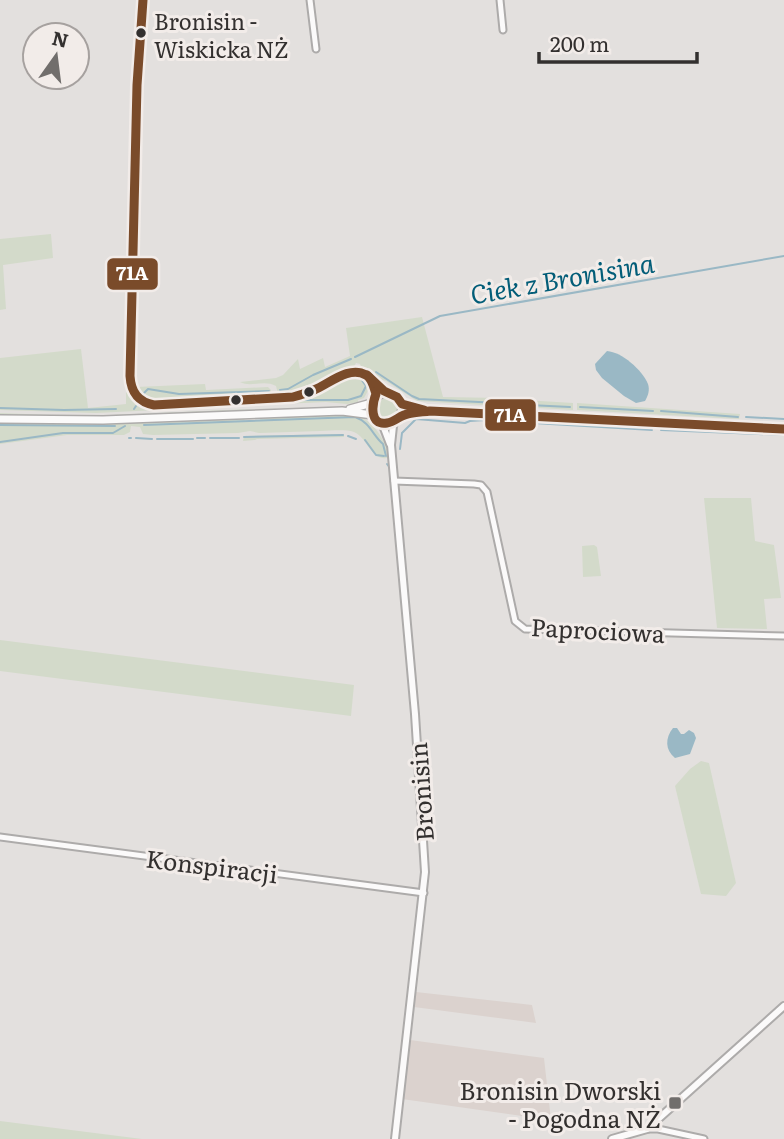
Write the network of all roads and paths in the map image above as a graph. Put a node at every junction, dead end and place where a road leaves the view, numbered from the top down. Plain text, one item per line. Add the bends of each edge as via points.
1 (144, 0) edge
2 (310, 0) edge
3 (500, 0) edge
4 (503, 30) dead end
5 (316, 50) dead end
6 (368, 376) junction
7 (387, 393) junction
8 (374, 400) junction
9 (402, 404) junction
10 (342, 411) junction
11 (430, 411) junction
12 (373, 415) junction
13 (0, 419) edge
14 (397, 419) junction
15 (382, 423) junction
16 (784, 429) edge
17 (391, 445) junction
18 (394, 481) junction
19 (784, 636) edge
20 (0, 837) edge
21 (424, 893) junction
22 (784, 1006) edge
23 (647, 1129) junction
24 (395, 1139) edge
25 (612, 1139) edge
26 (704, 1139) edge

1 - 6 street via 136,107 133,393 154,405 283,398 315,390 350,372
2 - 5 street
3 - 4 street
6 - 7 street
6 - 8 street
7 - 8 main road
7 - 9 main road
8 - 10 main road
8 - 12 main road
9 - 11 main road
9 - 14 main road
10 - 12 main road
10 - 13 main road via 103,421
11 - 14 main road
11 - 16 main road
12 - 15 main road
14 - 15 main road
14 - 17 street, Bronisin
15 - 17 street, Bronisin
17 - 18 street, Bronisin
18 - 19 street, Paprociowa via 481,485 487,492 515,621 525,629
18 - 21 street, Bronisin via 415,714
20 - 21 street, Konspiracji
21 - 24 street, Bronisin
22 - 23 street
23 - 25 street
23 - 26 street

